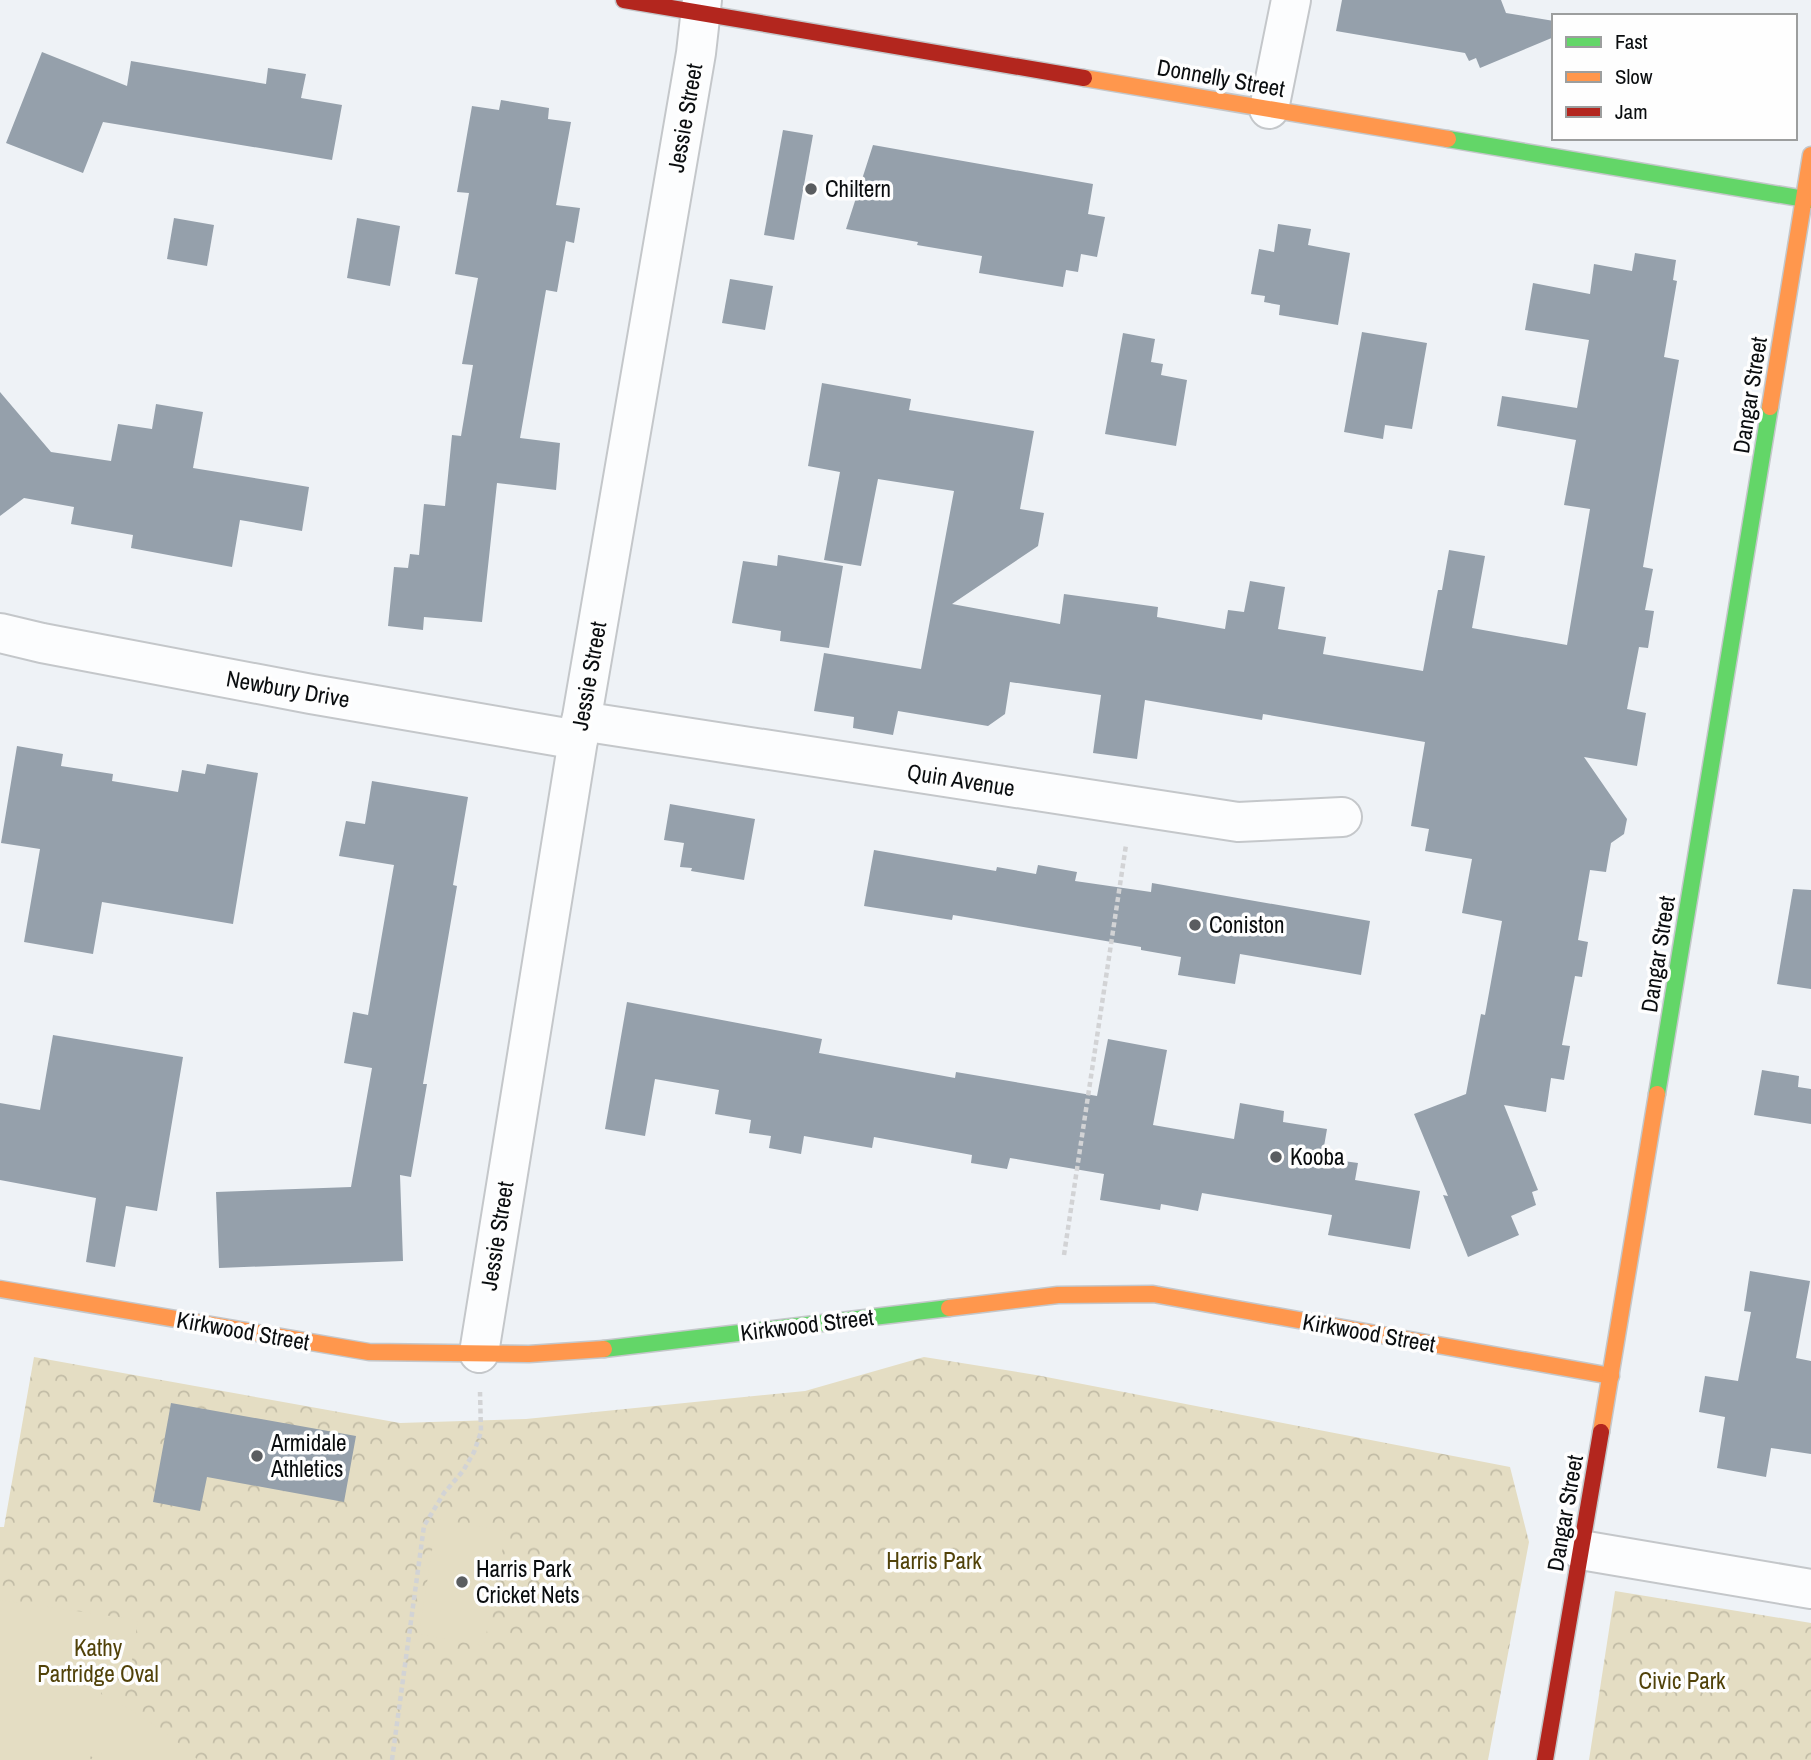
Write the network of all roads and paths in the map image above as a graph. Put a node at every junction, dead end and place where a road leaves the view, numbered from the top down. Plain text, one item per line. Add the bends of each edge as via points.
1 (624, 0) edge
2 (1291, 0) edge
3 (701, 6) edge
4 (1269, 109) junction
5 (1811, 155) edge
6 (1808, 199) edge
7 (0, 633) edge
8 (579, 730) junction
9 (1342, 817) dead end
10 (1125, 855) dead end
11 (1063, 1258) dead end
12 (0, 1289) edge
13 (479, 1372) junction
14 (1611, 1376) junction
15 (1581, 1550) junction
16 (1811, 1589) edge
17 (392, 1760) edge
18 (1545, 1760) edge

1 - 3 street, Donnelly Street
2 - 4 street
3 - 4 street, Donnelly Street
3 - 8 street, Jessie Street
4 - 6 street, Donnelly Street
5 - 6 street, Dangar Street
6 - 14 street, Dangar Street
7 - 8 street, Newbury Drive via 298,692
8 - 9 street, Quin Avenue via 1238,822
8 - 13 street, Jessie Street
10 - 11 path
12 - 13 street, Kirkwood Street
13 - 14 street, Kirkwood Street via 577,1352 1058,1296 1153,1294
13 - 17 path via 481,1432 474,1452 424,1526
14 - 15 street, Dangar Street
15 - 16 street
15 - 18 street, Dangar Street

